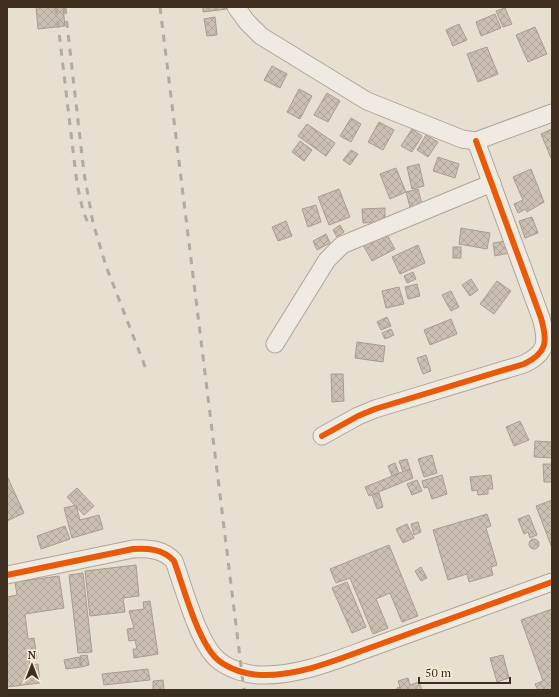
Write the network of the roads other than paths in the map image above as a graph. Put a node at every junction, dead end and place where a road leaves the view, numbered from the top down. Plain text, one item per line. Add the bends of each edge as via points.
1 (236, 7) edge
2 (552, 113) edge
3 (476, 141) junction
4 (492, 183) junction
5 (276, 344) dead end
6 (322, 436) dead end
7 (7, 575) edge
8 (552, 582) edge

1 - 3 street via 261,36 367,101 462,139
2 - 3 street
3 - 4 street
4 - 5 street via 342,245 327,260
4 - 6 street via 545,331 545,343 541,352 524,364 375,409
7 - 8 street via 145,548 168,554 174,561 203,639 211,651 218,660 231,668 260,676 294,672 338,659

